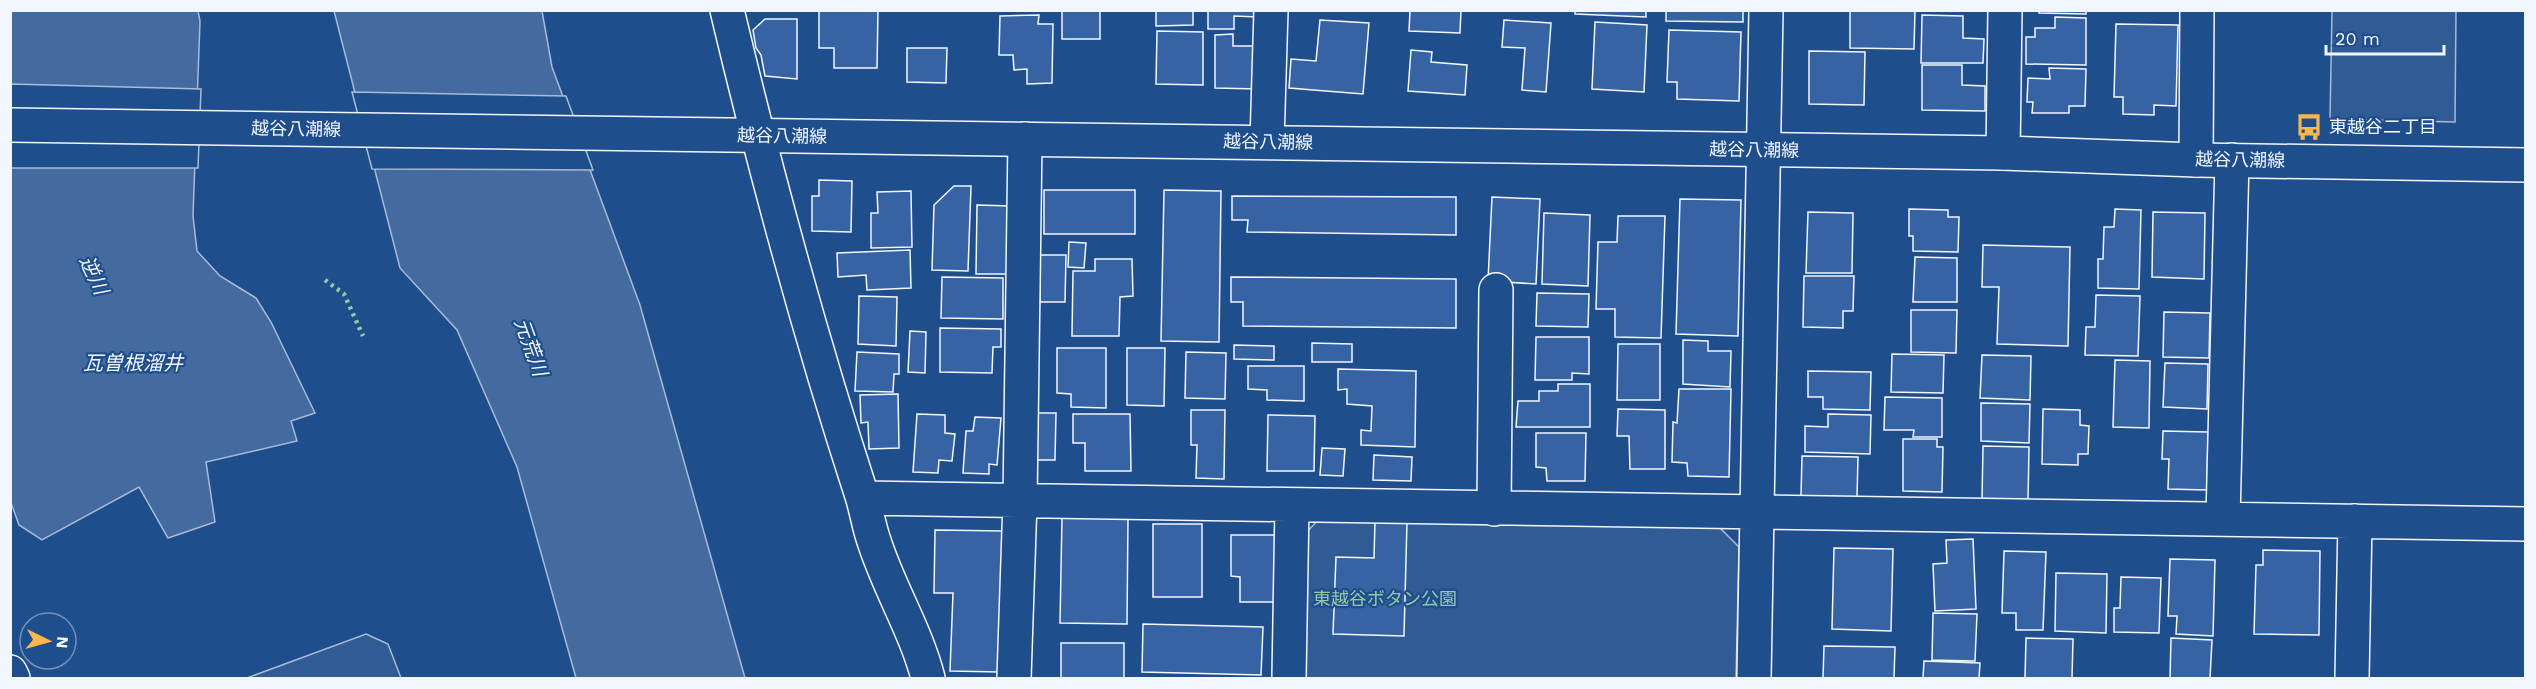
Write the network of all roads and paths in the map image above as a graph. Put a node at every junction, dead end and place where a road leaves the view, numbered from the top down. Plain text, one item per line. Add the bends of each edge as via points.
1 (727, 10) edge
2 (1271, 10) edge
3 (1766, 10) edge
4 (2005, 10) edge
5 (2197, 10) edge
6 (10, 125) edge
7 (757, 136) junction
8 (1025, 139) junction
9 (1267, 142) junction
10 (1764, 151) junction
11 (2003, 153) junction
12 (2196, 160) junction
13 (2232, 160) junction
14 (2526, 165) edge
15 (1496, 290) dead end
16 (862, 498) junction
17 (1020, 501) junction
18 (1292, 505) junction
19 (1494, 509) junction
20 (1757, 513) junction
21 (2223, 519) junction
22 (2355, 521) junction
23 (2526, 524) edge
24 (10, 672) edge
25 (13, 678) edge
26 (928, 678) edge
27 (1014, 678) edge
28 (1289, 678) edge
29 (1754, 678) edge
30 (2352, 678) edge

1 - 7 street
2 - 9 street
3 - 10 street
4 - 11 street
5 - 12 street
6 - 7 street, 越谷八潮線
7 - 8 street, 越谷八潮線
7 - 16 street
8 - 9 street, 越谷八潮線
8 - 17 street
9 - 10 street, 越谷八潮線
10 - 11 street, 越谷八潮線
10 - 20 street
11 - 12 street, 越谷八潮線
12 - 13 street, 越谷八潮線
13 - 14 street, 越谷八潮線
13 - 21 street
15 - 19 street
16 - 17 street
16 - 26 street via 875,545 920,648
17 - 18 street
17 - 27 street
18 - 19 street
18 - 28 street
19 - 20 street
20 - 21 street
20 - 29 street
21 - 22 street
22 - 23 street
22 - 30 street
24 - 25 street

